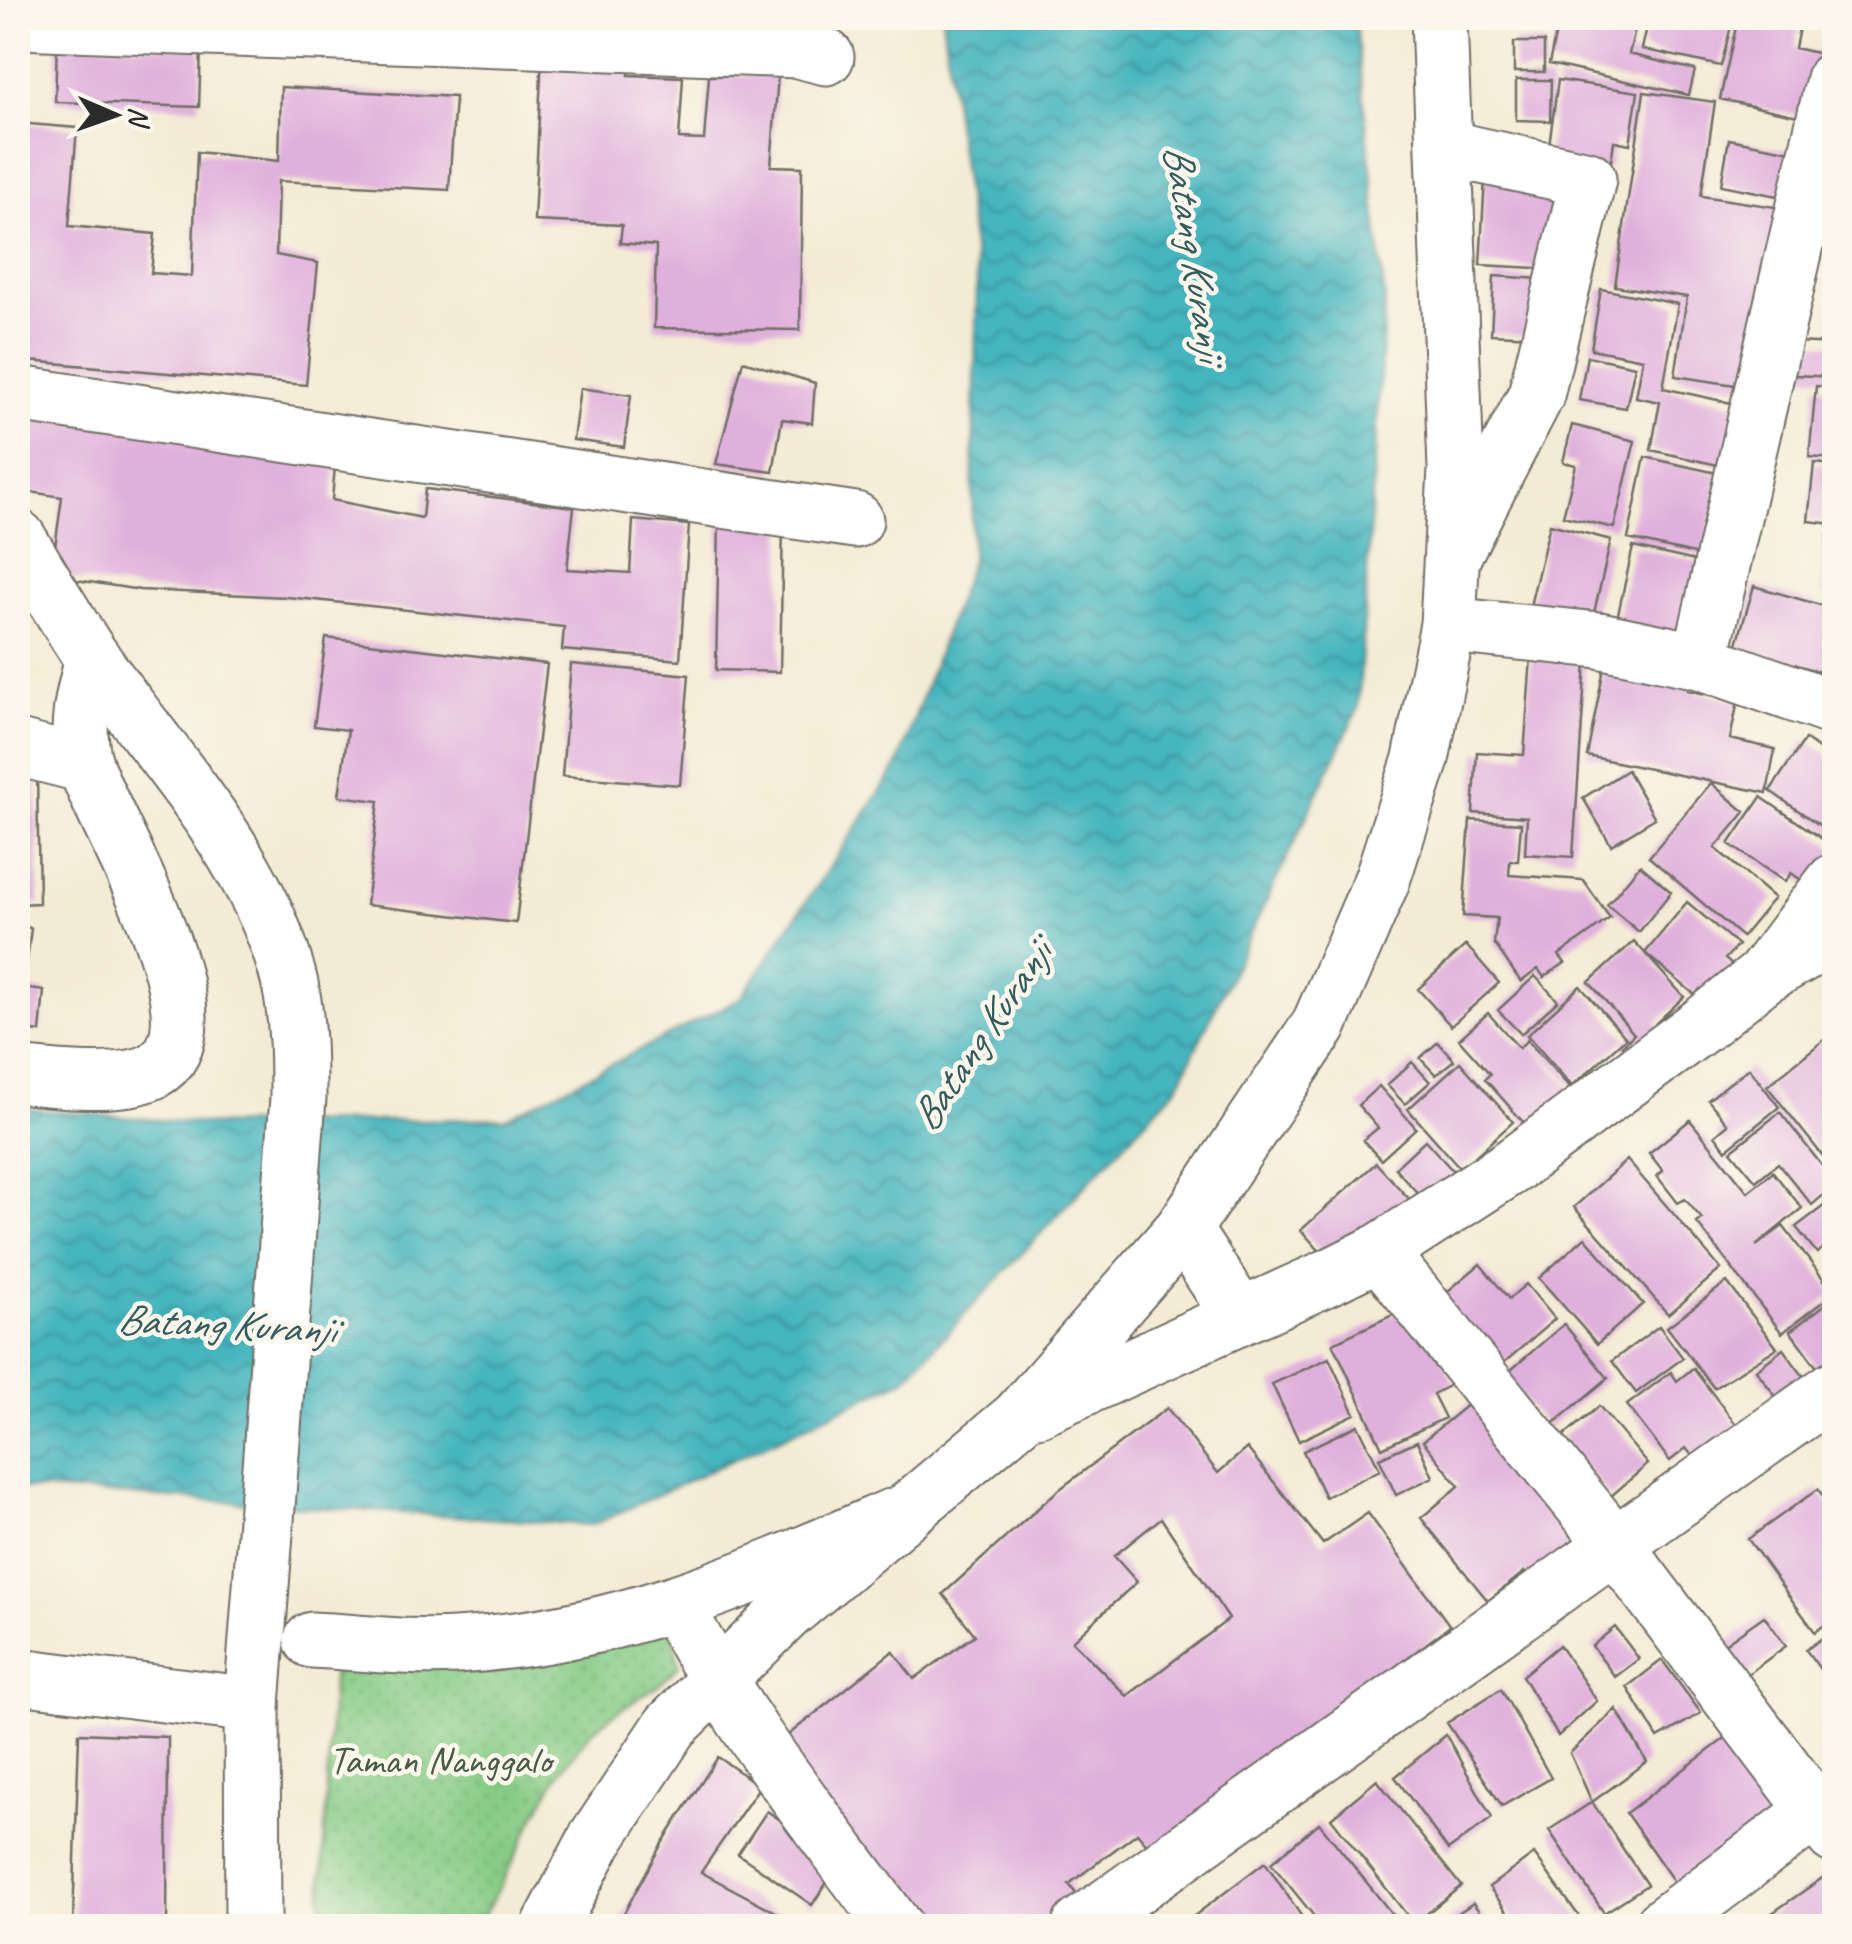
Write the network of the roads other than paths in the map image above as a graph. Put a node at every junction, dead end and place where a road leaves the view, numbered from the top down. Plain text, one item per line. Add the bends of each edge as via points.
1 (1438, 18) edge
2 (18, 21) edge
3 (826, 57) dead end
4 (1834, 79) edge
5 (1446, 148) junction
6 (1818, 224) edge
7 (18, 394) edge
8 (855, 520) dead end
9 (18, 538) edge
10 (1452, 558) junction
11 (1448, 625) junction
12 (93, 659) junction
13 (1700, 661) junction
14 (1834, 708) edge
15 (18, 748) edge
16 (85, 764) junction
17 (1834, 882) edge
18 (1834, 936) edge
19 (1763, 976) junction
20 (18, 1074) edge
21 (1184, 1229) junction
22 (1379, 1252) junction
23 (1240, 1316) junction
24 (1834, 1389) edge
25 (1018, 1417) junction
26 (903, 1512) junction
27 (1615, 1545) junction
28 (676, 1606) junction
29 (312, 1640) dead end
30 (18, 1676) edge
31 (713, 1679) junction
32 (252, 1705) junction
33 (1828, 1814) edge
34 (253, 1926) edge
35 (550, 1926) edge
36 (894, 1926) edge
37 (1080, 1926) edge
38 (1662, 1926) edge

1 - 5 street
2 - 3 street via 798,50
4 - 6 street
5 - 10 street via 1456,469
5 - 10 street via 1588,179 1536,395
6 - 13 street
7 - 8 street
9 - 12 street
10 - 11 street
11 - 13 street via 1598,640
11 - 21 street via 1421,759 1382,880 1319,1026
12 - 16 street via 80,720
12 - 32 street via 223,838 263,910 289,982 298,1037
13 - 14 street
15 - 16 street
16 - 20 street via 166,950 180,1015 177,1044 154,1070 131,1078
17 - 19 street
18 - 19 street
19 - 22 street via 1511,1167
21 - 23 street
21 - 25 street
22 - 23 street
22 - 27 street
23 - 25 street
24 - 27 street
25 - 26 street
26 - 28 street
26 - 31 street
27 - 33 street
27 - 37 street
28 - 29 street via 574,1632 495,1643
28 - 31 street
30 - 32 street
31 - 35 street via 630,1784
31 - 36 street
32 - 34 street
33 - 38 street

